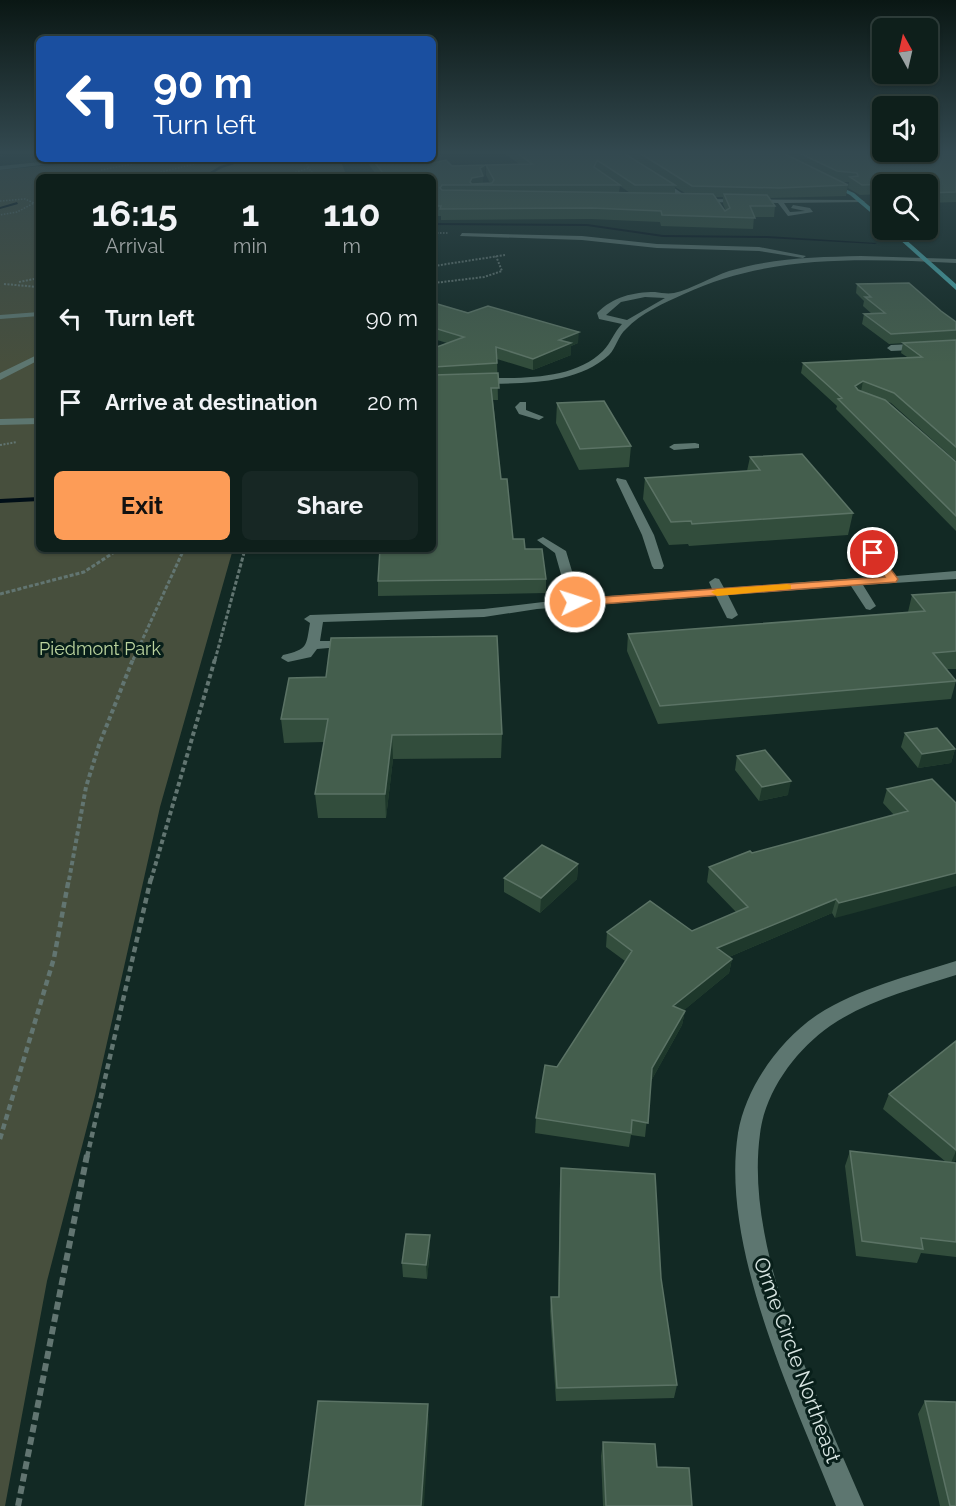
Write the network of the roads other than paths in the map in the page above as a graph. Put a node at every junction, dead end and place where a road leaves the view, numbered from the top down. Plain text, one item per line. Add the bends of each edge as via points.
1 (462, 235) dead end
2 (903, 240) edge
3 (924, 259) junction
4 (816, 260) junction
5 (956, 261) edge
6 (956, 288) edge
7 (676, 296) junction
8 (36, 314) edge
9 (0, 317) edge
10 (630, 323) junction
11 (956, 345) edge
12 (891, 348) edge
13 (36, 359) edge
14 (0, 377) edge
15 (468, 381) edge
16 (523, 404) dead end
17 (539, 417) dead end
18 (36, 421) edge
19 (0, 422) edge
20 (695, 446) dead end
21 (674, 447) dead end
22 (621, 480) dead end
23 (543, 540) dead end
24 (873, 553) dead end
25 (658, 566) dead end
26 (956, 575) edge
27 (892, 579) junction
28 (855, 582) junction
29 (717, 587) junction
30 (575, 602) junction
31 (870, 606) dead end
32 (732, 615) dead end
33 (335, 644) edge
34 (313, 645) junction
35 (288, 658) dead end
36 (956, 968) edge
37 (850, 1506) edge

1 - 4 street via 759,249
2 - 3 main road
3 - 4 street
3 - 5 street
3 - 6 main road
4 - 7 street via 738,270
7 - 10 street
7 - 10 street via 628,295 601,313 602,317
8 - 9 street
10 - 15 street via 615,336 606,352 567,373
11 - 12 street
13 - 14 street
16 - 17 street via 522,412
18 - 19 street
20 - 21 street
22 - 25 street via 648,535
23 - 30 street via 560,551
24 - 27 street
26 - 27 street
27 - 28 street
28 - 29 street
28 - 31 street
29 - 30 street
29 - 32 street
30 - 34 street via 484,613 313,619
33 - 34 street
34 - 35 street via 306,654
36 - 37 street, Orme Circle Northeast via 864,1000 823,1021 792,1047 764,1088 749,1133 745,1190 754,1239 783,1335

